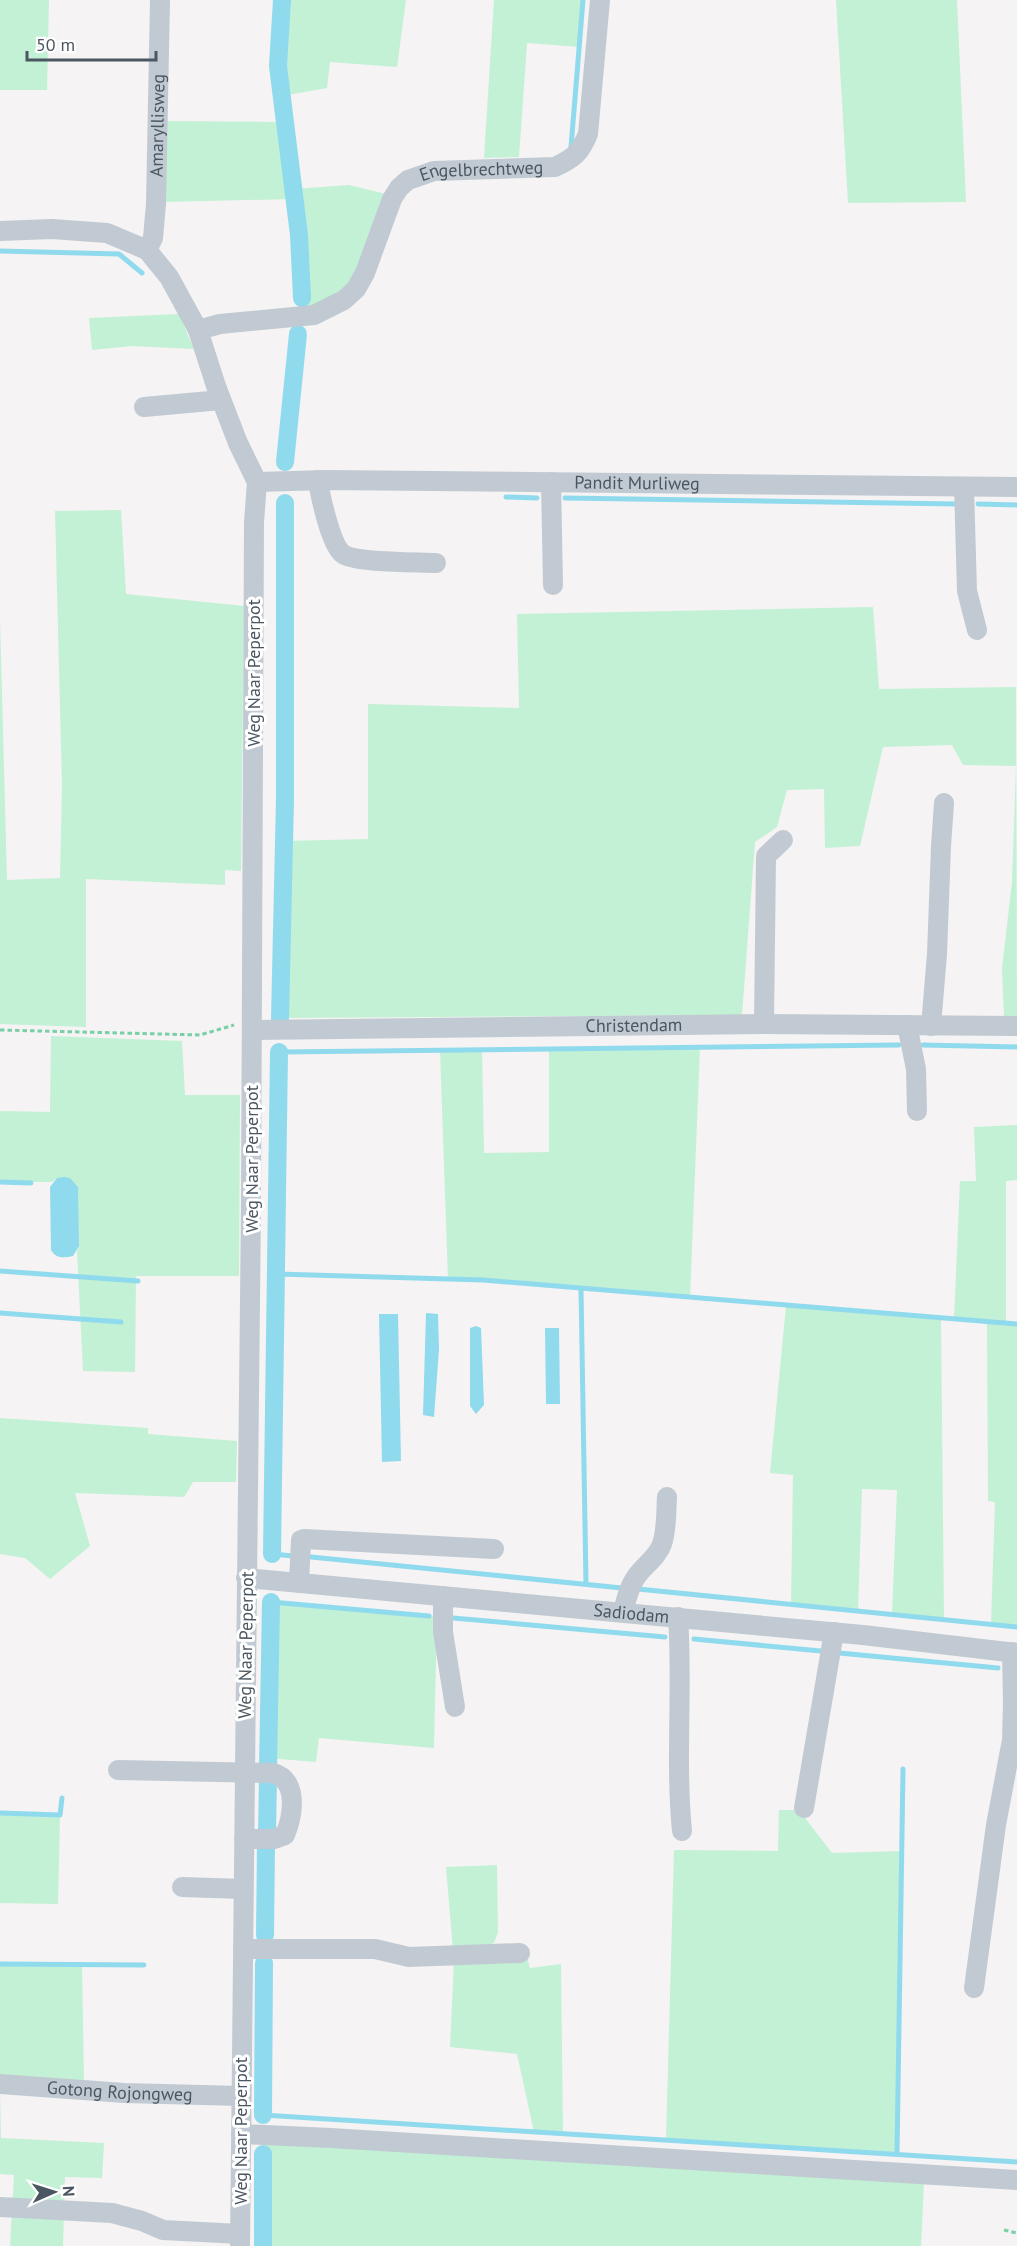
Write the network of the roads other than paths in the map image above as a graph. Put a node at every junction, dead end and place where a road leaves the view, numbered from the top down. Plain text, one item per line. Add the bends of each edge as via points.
1 (160, 0) edge
2 (600, 0) edge
3 (0, 231) edge
4 (147, 250) junction
5 (198, 330) junction
6 (221, 400) junction
7 (144, 407) dead end
8 (318, 480) junction
9 (257, 482) junction
10 (551, 482) junction
11 (964, 486) junction
12 (1017, 487) edge
13 (436, 563) dead end
14 (553, 585) dead end
15 (977, 630) dead end
16 (944, 803) dead end
17 (783, 840) dead end
18 (252, 1024) junction
19 (764, 1024) junction
20 (907, 1025) junction
21 (931, 1026) junction
22 (1017, 1026) edge
23 (917, 1112) dead end
24 (667, 1497) dead end
25 (494, 1549) dead end
26 (246, 1578) junction
27 (299, 1583) junction
28 (443, 1596) junction
29 (623, 1612) junction
30 (678, 1617) junction
31 (834, 1632) junction
32 (1014, 1653) edge
33 (456, 1707) dead end
34 (118, 1770) dead end
35 (245, 1772) junction
36 (804, 1808) dead end
37 (682, 1831) dead end
38 (244, 1839) junction
39 (182, 1887) dead end
40 (243, 1889) junction
41 (243, 1949) junction
42 (520, 1953) dead end
43 (974, 1988) dead end
44 (0, 2084) edge
45 (241, 2096) junction
46 (241, 2134) junction
47 (1017, 2180) edge
48 (0, 2207) edge
49 (240, 2240) edge

1 - 4 street, Amaryllisweg via 156,204 153,238
2 - 5 street, Engelbrechtweg via 588,134 582,149 570,160 555,167 434,171 408,180 392,199 365,273 344,300 314,315 220,324
3 - 4 street via 107,233
4 - 5 street via 170,277
5 - 6 street
6 - 7 street
6 - 9 street
8 - 9 street, Pandit Murliweg
8 - 10 street, Pandit Murliweg
8 - 13 street via 336,545 344,554
9 - 18 street, Weg Naar Peperpot
10 - 11 street, Pandit Murliweg
10 - 14 street
11 - 12 street, Pandit Murliweg
11 - 15 street via 967,591
16 - 21 street
17 - 19 street via 766,856
18 - 19 street, Christendam
18 - 26 street, Weg Naar Peperpot
19 - 20 street, Christendam
20 - 21 street, Christendam
20 - 23 street via 916,1069
21 - 22 street, Christendam
24 - 29 street via 662,1544 636,1577
25 - 27 street via 304,1539 300,1540
26 - 27 street, Sadiodam
26 - 35 street, Weg Naar Peperpot
27 - 28 street, Sadiodam
28 - 29 street, Sadiodam
28 - 33 street via 443,1632
29 - 30 street, Sadiodam
30 - 31 street, Sadiodam
30 - 37 street via 678,1791
31 - 32 street, Sadiodam
31 - 36 street
32 - 43 street via 1012,1740
34 - 35 street
35 - 38 street, Weg Naar Peperpot
35 - 38 street via 280,1774 290,1786 291,1803 285,1835
38 - 40 street, Weg Naar Peperpot
39 - 40 street
40 - 41 street, Weg Naar Peperpot
41 - 42 street via 375,1949 409,1957
41 - 45 street, Weg Naar Peperpot
44 - 45 street, Gotong Rojongweg
45 - 46 street, Weg Naar Peperpot
46 - 47 street
46 - 49 street, Weg Naar Peperpot
48 - 49 street via 112,2213 163,2230

